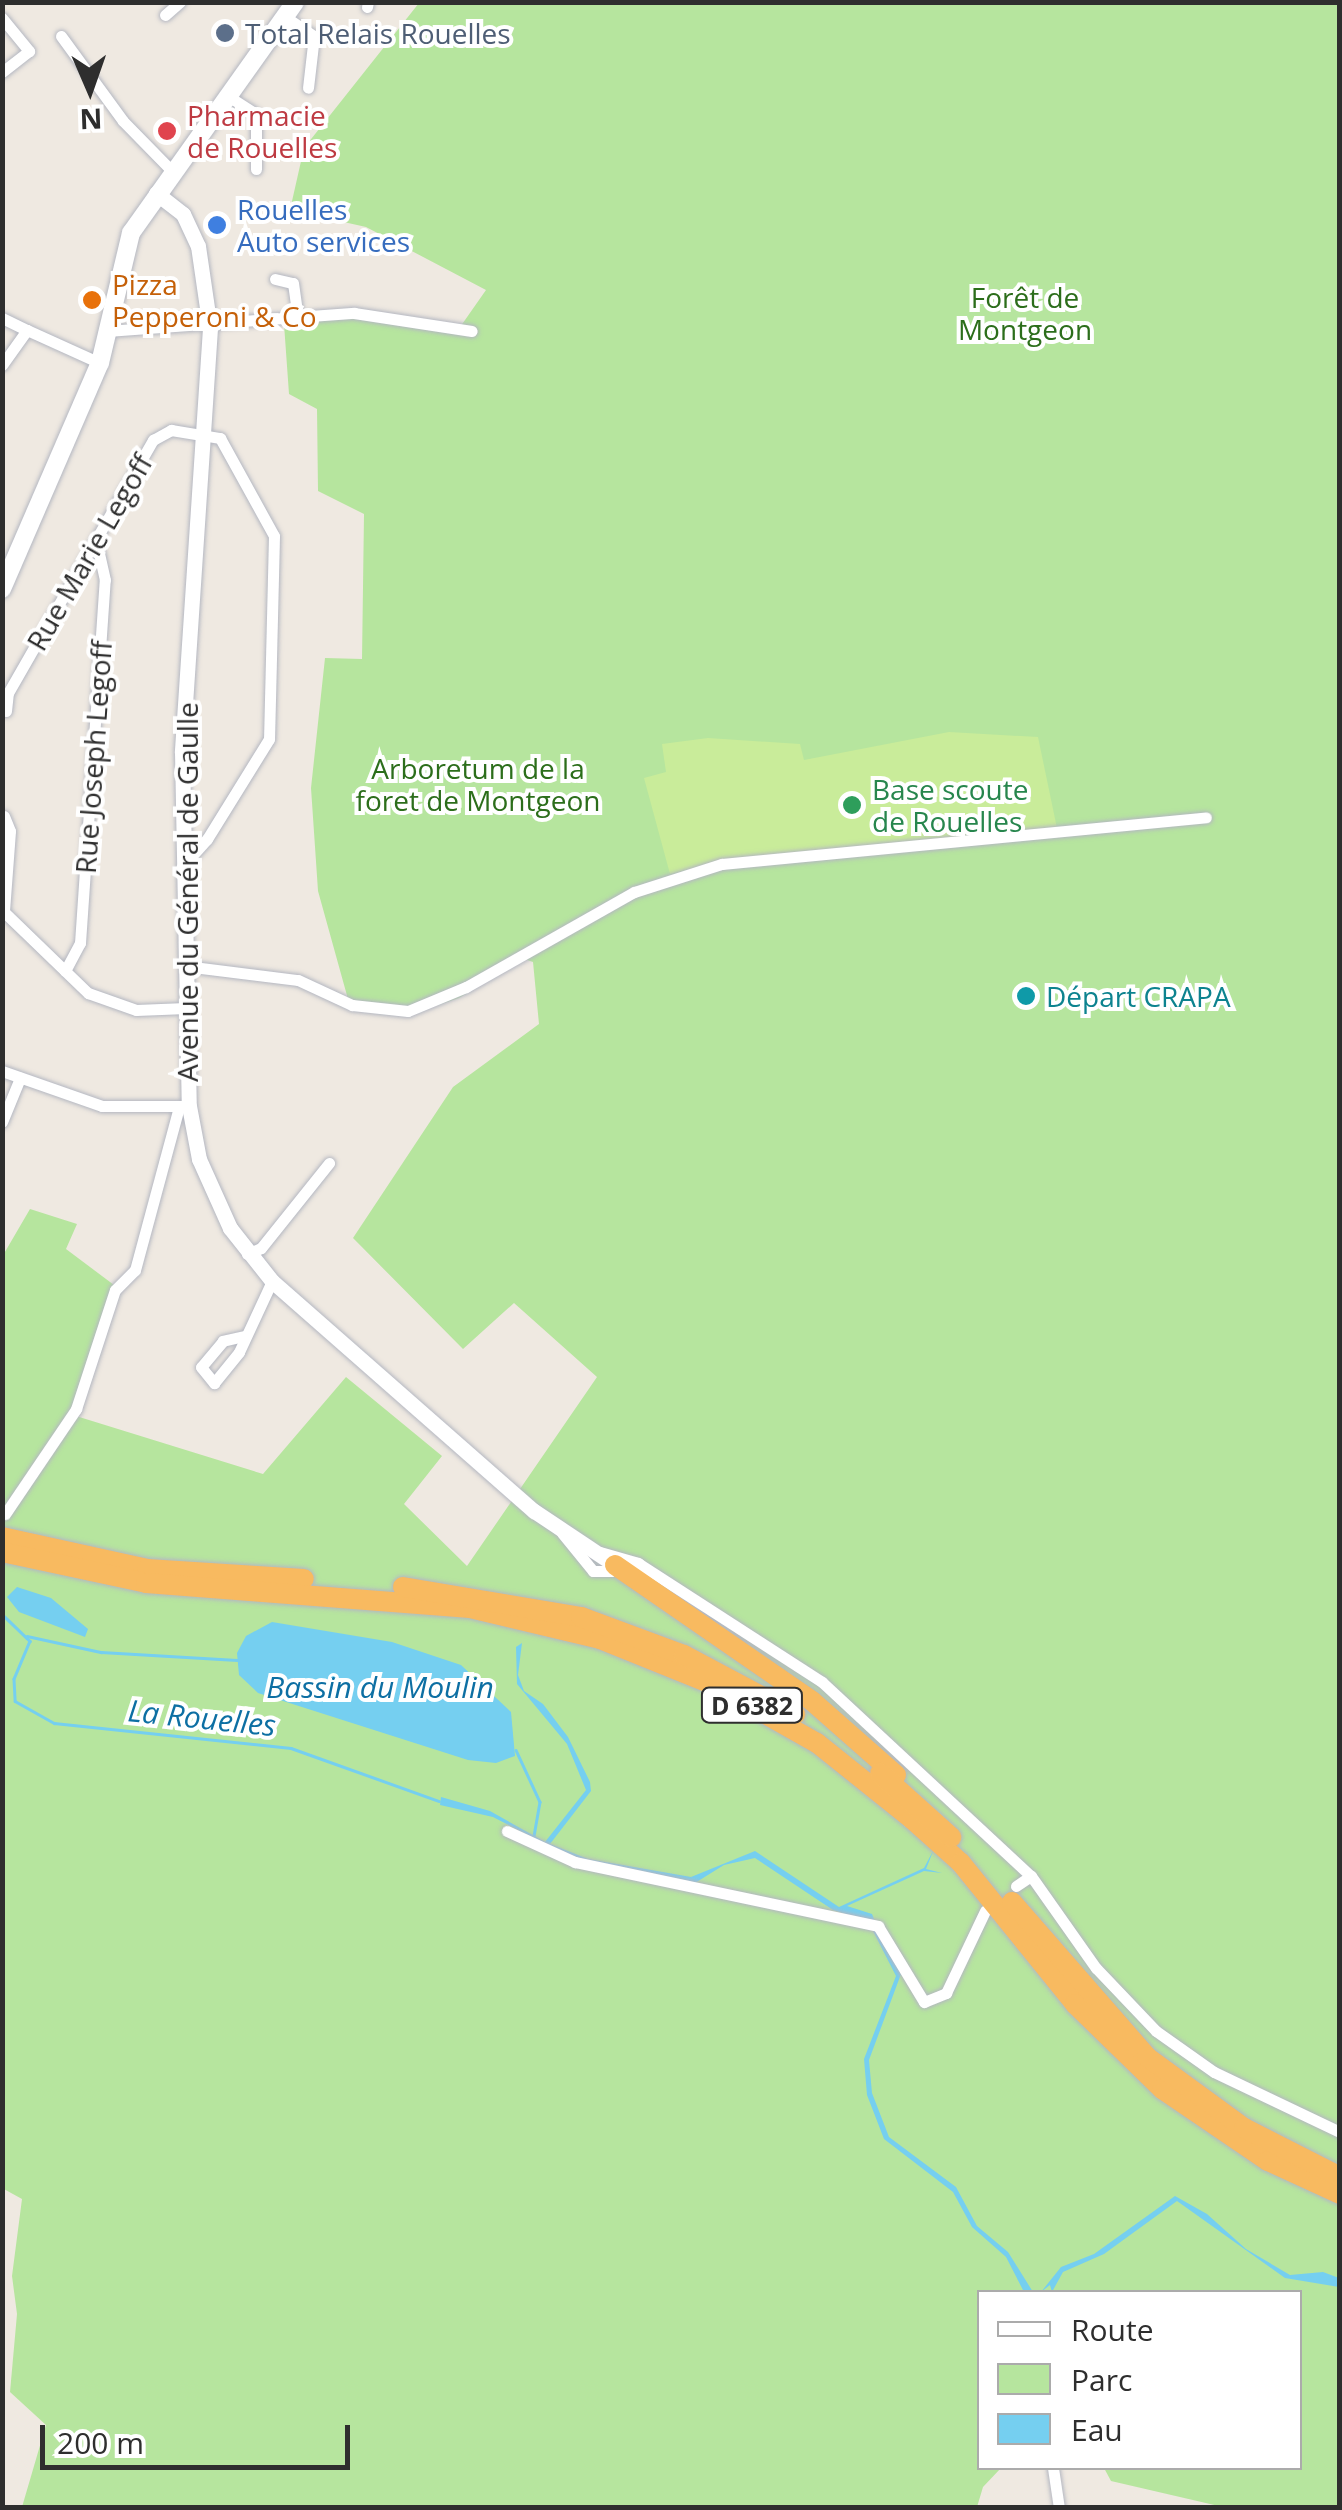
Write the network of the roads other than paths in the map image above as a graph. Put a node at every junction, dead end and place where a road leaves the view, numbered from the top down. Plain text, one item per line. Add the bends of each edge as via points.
1 (180, 2) edge
2 (286, 7) edge
3 (165, 15) dead end
4 (2, 18) edge
5 (61, 36) dead end
6 (2, 72) edge
7 (308, 88) dead end
8 (228, 96) junction
9 (256, 168) dead end
10 (172, 171) junction
11 (156, 193) junction
12 (275, 279) dead end
13 (298, 317) junction
14 (2, 318) edge
15 (210, 328) junction
16 (27, 330) junction
17 (107, 331) junction
18 (472, 331) dead end
19 (100, 363) junction
20 (2, 365) edge
21 (203, 432) junction
22 (96, 540) junction
23 (2, 589) edge
24 (6, 711) dead end
25 (4, 816) edge
26 (1206, 817) dead end
27 (182, 866) junction
28 (3, 910) edge
29 (184, 966) junction
30 (66, 971) junction
31 (186, 1008) junction
32 (2, 1071) edge
33 (20, 1078) junction
34 (184, 1106) junction
35 (2, 1122) edge
36 (329, 1163) dead end
37 (247, 1254) junction
38 (272, 1281) junction
39 (244, 1336) dead end
40 (6, 1514) dead end
41 (562, 1533) junction
42 (2, 1537) edge
43 (2, 1552) edge
44 (618, 1560) junction
45 (507, 1831) dead end
46 (989, 1875) junction
47 (1031, 1876) junction
48 (1016, 1886) dead end
49 (985, 1911) dead end
50 (1340, 2132) edge
51 (1340, 2176) edge
52 (1340, 2194) edge
53 (1053, 2470) edge
54 (1059, 2508) edge

1 - 3 street
2 - 7 street via 314,36
2 - 8 main road
4 - 6 street via 29,51
5 - 10 street via 123,122
8 - 9 street via 256,114
8 - 10 main road
10 - 11 main road
11 - 15 street, Avenue du Général de Gaulle via 183,214 198,246
11 - 17 main road via 131,233
12 - 13 street via 293,283
13 - 15 street
13 - 18 street via 354,313
14 - 16 street
15 - 17 street
15 - 21 street, Avenue du Général de Gaulle
16 - 19 street
16 - 20 street
17 - 19 main road
19 - 23 main road
21 - 22 street, Rue Marie Legoff via 171,430 153,440
21 - 27 street, Avenue du Général de Gaulle via 182,752
21 - 27 street via 226,447 274,536 269,739 207,839
22 - 24 street, Rue Marie Legoff via 8,693
22 - 30 street, Rue Joseph Legoff via 105,580 80,943
25 - 28 street via 10,831
26 - 29 street via 722,864 620,899 466,987 408,1010 352,1005 298,980
27 - 29 street, Avenue du Général de Gaulle
28 - 30 street
29 - 31 street, Avenue du Général de Gaulle
30 - 31 street via 117,1006
31 - 34 street, Avenue du Général de Gaulle
32 - 33 street
33 - 34 street via 102,1106
33 - 35 street
34 - 37 street, Avenue du Général de Gaulle via 212,1195
34 - 40 street via 135,1270 115,1290 76,1409
36 - 37 street via 261,1248
37 - 38 street, Avenue du Général de Gaulle
38 - 39 street
38 - 41 street, Avenue du Général de Gaulle
41 - 44 street, Avenue du Général de Gaulle
41 - 44 street via 594,1571
42 - 46 highway, D 6382 via 147,1569 462,1593 627,1632 726,1675 834,1738 922,1808
43 - 52 highway, D 6382 via 146,1584 470,1608 600,1639 714,1685 817,1743 961,1863 1075,2004 1162,2089 1268,2160
44 - 46 highway via 812,1701 920,1796
44 - 47 street via 822,1682
45 - 49 street via 575,1862 873,1925 924,2002 946,1993
46 - 51 highway, D 6382 via 1147,2057 1244,2128
47 - 48 street
47 - 50 street via 1096,1968 1156,2031 1214,2072
53 - 54 street

